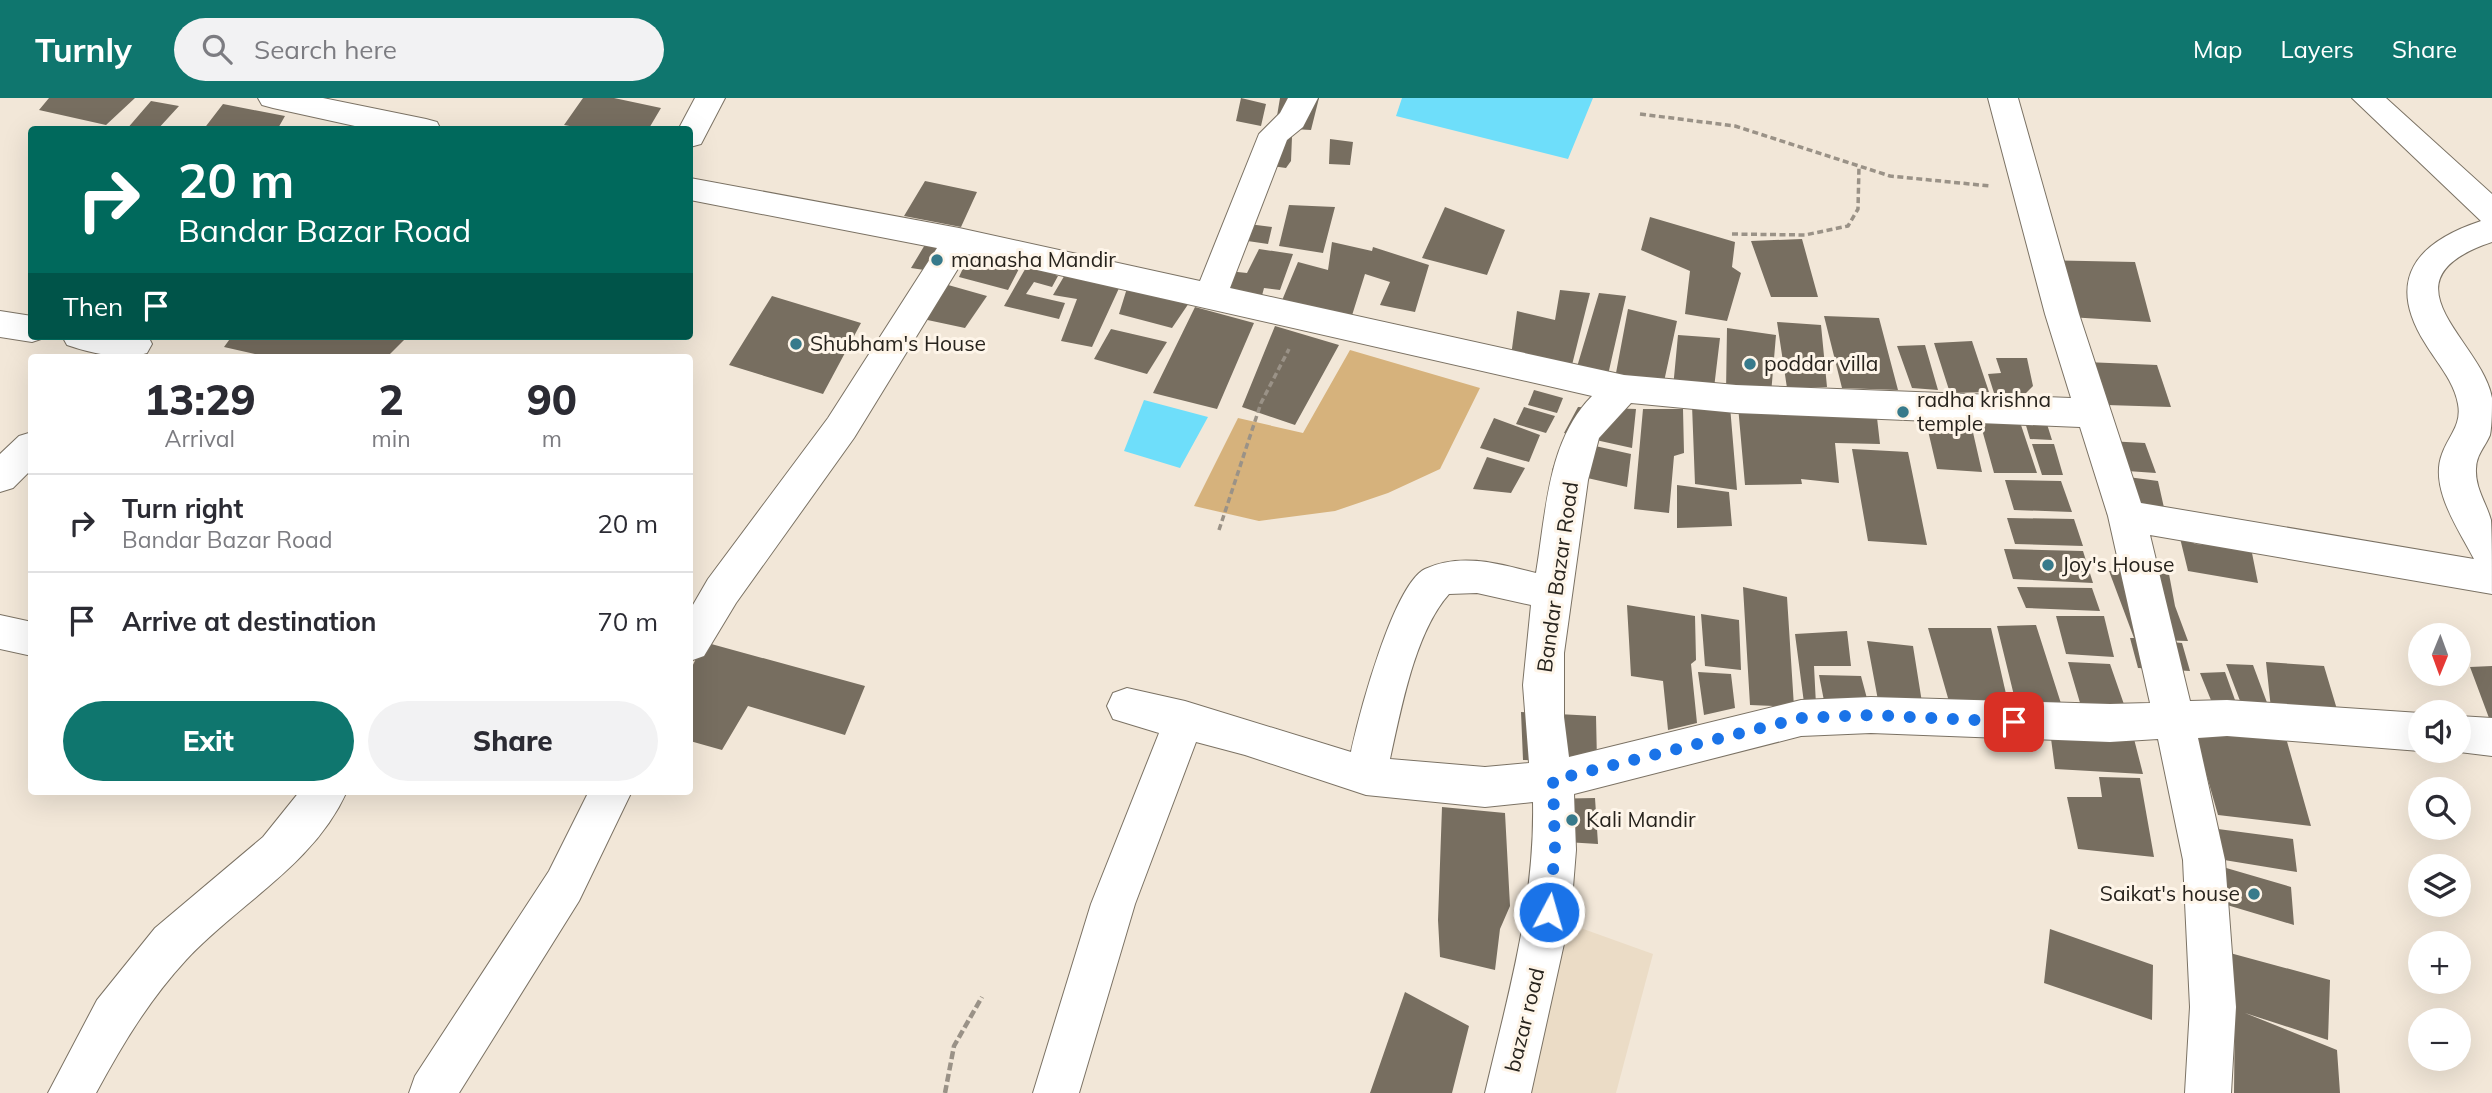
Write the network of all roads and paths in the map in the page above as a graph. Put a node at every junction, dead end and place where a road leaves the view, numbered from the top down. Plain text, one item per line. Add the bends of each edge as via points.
1 (273, 98) edge
2 (710, 98) edge
3 (1303, 98) edge
4 (2003, 98) edge
5 (2367, 98) edge
6 (1640, 114) dead end
7 (343, 121) edge
8 (389, 126) edge
9 (693, 130) edge
10 (1859, 166) junction
11 (2025, 189) junction
12 (693, 190) edge
13 (2492, 213) edge
14 (2492, 230) edge
15 (1732, 234) dead end
16 (959, 240) junction
17 (1210, 297) junction
18 (1309, 320) junction
19 (0, 324) edge
20 (28, 328) edge
21 (101, 340) edge
22 (133, 346) edge
23 (1624, 388) junction
24 (2093, 413) junction
25 (28, 450) edge
26 (0, 477) edge
27 (2127, 516) junction
28 (1219, 530) dead end
29 (2492, 558) edge
30 (2492, 578) edge
31 (1552, 594) junction
32 (0, 632) edge
33 (28, 638) edge
34 (693, 639) edge
35 (1127, 706) dead end
36 (1185, 719) junction
37 (2176, 722) junction
38 (2408, 731) edge
39 (2471, 736) edge
40 (2492, 737) edge
41 (1366, 776) junction
42 (1553, 780) junction
43 (323, 795) edge
44 (609, 795) edge
45 (982, 997) dead end
46 (71, 1093) edge
47 (432, 1093) edge
48 (945, 1093) edge
49 (1056, 1093) edge
50 (1508, 1093) edge
51 (2208, 1093) edge

1 - 7 street
2 - 9 street
3 - 17 street via 1292,120 1274,134
4 - 11 street
5 - 13 street
6 - 10 path via 1735,127
7 - 8 street
10 - 11 path via 1916,180
10 - 15 path via 1857,209 1848,226 1798,237
11 - 24 street
12 - 16 street
14 - 29 street via 2468,237 2428,265 2420,288 2430,321 2469,384 2477,409 2475,436 2459,457 2459,482
16 - 17 street
16 - 34 street via 841,428 722,591
17 - 18 street
18 - 23 street
18 - 28 path via 1268,386
19 - 20 street
21 - 22 street
23 - 24 street via 1763,401
23 - 31 street, Bandar Bazar Road via 1596,412 1581,438
24 - 27 street
25 - 26 street
27 - 30 street via 2248,534 2393,565
27 - 37 street
31 - 41 street via 1460,576 1436,582 1418,603 1372,741
31 - 42 street, Bandar Bazar Road via 1543,720
32 - 33 street
35 - 36 street
36 - 41 street
36 - 49 street via 1112,904
37 - 38 street via 2227,718
37 - 42 street via 2056,723 1871,715 1801,718
37 - 51 street via 2204,860 2213,1007
39 - 40 street
41 - 42 street via 1485,787
42 - 50 street, bazar road via 1555,850 1549,912
43 - 46 street via 278,852 171,944 113,1016
44 - 47 street via 564,886
45 - 48 path via 954,1046

